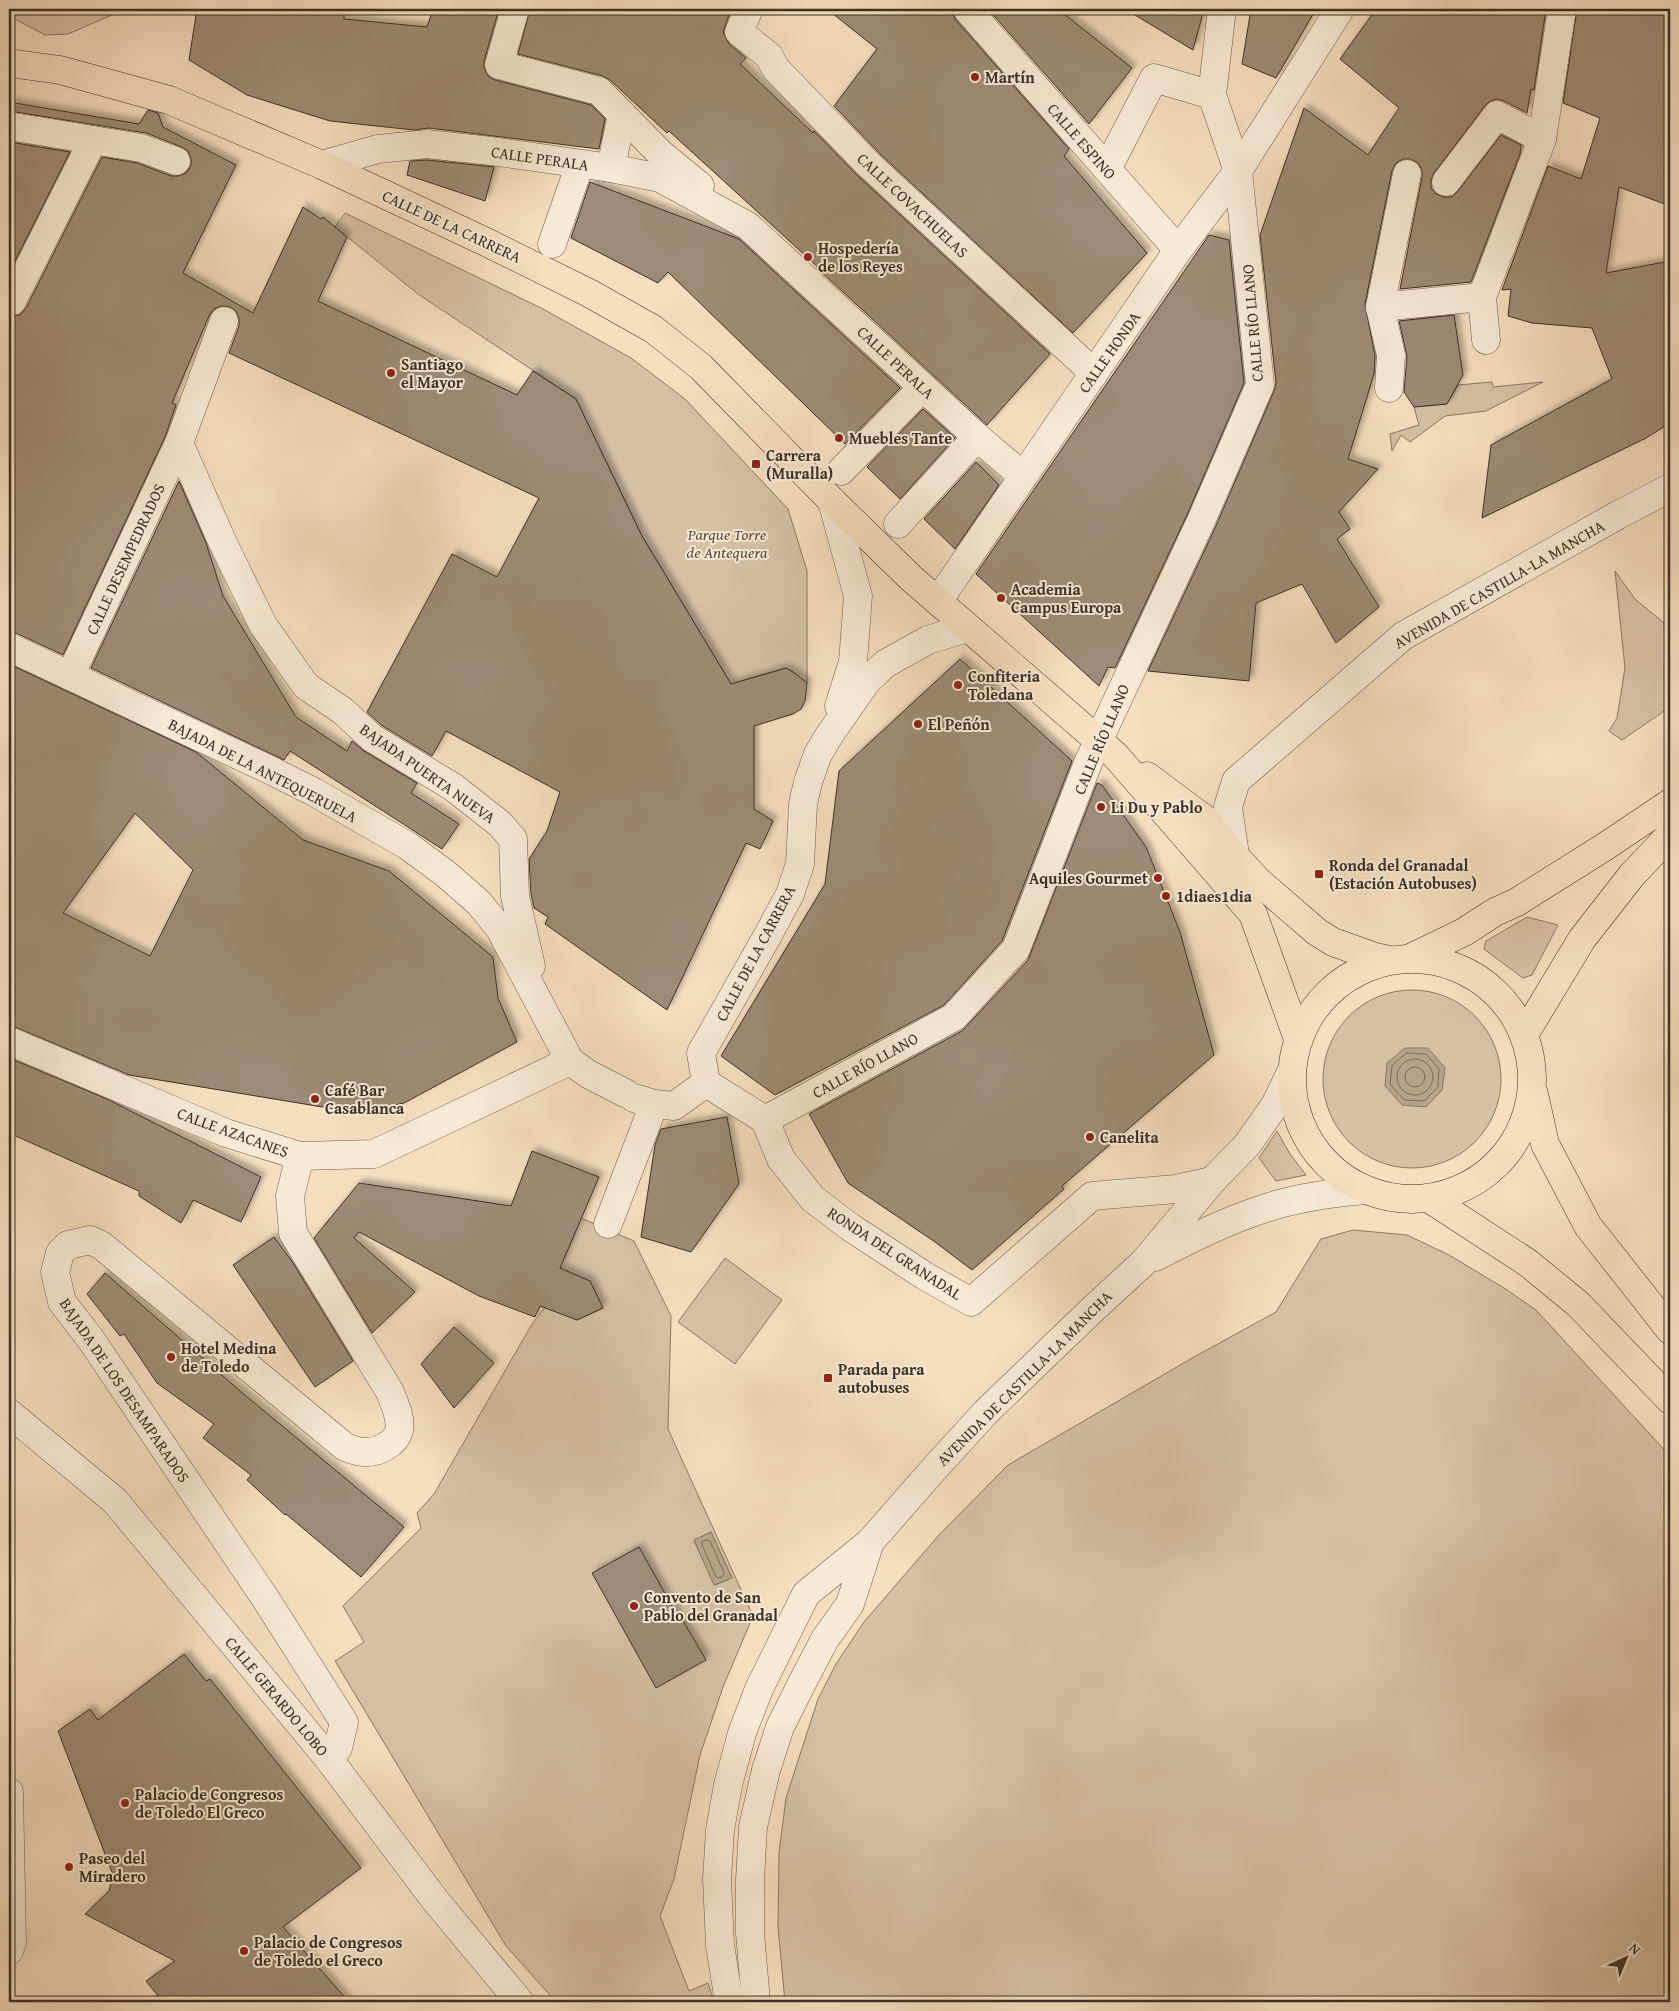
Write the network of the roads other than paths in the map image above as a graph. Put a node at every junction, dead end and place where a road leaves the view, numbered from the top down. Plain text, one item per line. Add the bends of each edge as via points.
1 (515, 9) edge
2 (967, 9) edge
3 (1222, 9) edge
4 (1340, 9) edge
5 (1562, 9) edge
6 (744, 20) edge
7 (9, 63) edge
8 (1212, 95) junction
9 (622, 114) junction
10 (9, 126) edge
11 (1542, 139) junction
12 (93, 140) junction
13 (176, 160) dead end
14 (580, 164) junction
15 (322, 165) junction
16 (611, 168) junction
17 (1107, 169) junction
18 (1238, 171) junction
19 (1407, 174) dead end
20 (1446, 182) dead end
21 (748, 226) junction
22 (552, 244) dead end
23 (1178, 250) junction
24 (1482, 297) junction
25 (10, 300) edge
26 (1380, 308) junction
27 (224, 321) dead end
28 (1486, 340) dead end
29 (1094, 373) junction
30 (923, 387) junction
31 (1389, 388) dead end
32 (977, 437) junction
33 (179, 442) junction
34 (841, 471) dead end
35 (1023, 476) junction
36 (1670, 488) edge
37 (832, 501) junction
38 (898, 524) dead end
39 (938, 601) junction
40 (967, 628) junction
41 (9, 647) edge
42 (70, 676) junction
43 (830, 734) junction
44 (1107, 748) junction
45 (1670, 803) edge
46 (1670, 835) edge
47 (1235, 855) junction
48 (1399, 960) junction
49 (539, 1004) junction
50 (1524, 1035) junction
51 (1298, 1039) junction
52 (9, 1041) edge
53 (570, 1061) junction
54 (1292, 1070) junction
55 (706, 1083) junction
56 (1533, 1088) junction
57 (638, 1098) junction
58 (765, 1120) junction
59 (300, 1156) junction
60 (1212, 1181) junction
61 (1364, 1190) junction
62 (1430, 1199) junction
63 (608, 1224) dead end
64 (1143, 1263) junction
65 (1670, 1330) edge
66 (1670, 1400) edge
67 (9, 1413) edge
68 (870, 1542) junction
69 (328, 1758) junction
70 (9, 1792) edge
71 (9, 1951) edge
72 (520, 2002) edge
73 (729, 2002) edge
74 (756, 2002) edge

1 - 9 street, CALLE PERALA via 498,65 599,91
2 - 17 street, CALLE ESPINO
3 - 8 street
4 - 18 street, CALLE HONDA
5 - 11 street
6 - 29 street, CALLE COVACHUELAS via 776,69 868,164
7 - 15 main road, CALLE DE LA CARRERA via 60,70 169,100
8 - 17 street via 1154,78
8 - 18 street
9 - 16 street
9 - 21 street, CALLE PERALA via 661,154
10 - 12 street
11 - 20 street via 1497,116
11 - 24 street
12 - 13 street via 141,148
12 - 25 street
14 - 15 street, CALLE PERALA via 427,144 378,149
14 - 16 street, CALLE PERALA
14 - 22 street
15 - 37 main road, CALLE DE LA CARRERA via 544,270 653,329 701,367
16 - 21 street, CALLE PERALA via 660,178
17 - 23 street, CALLE ESPINO
18 - 23 street, CALLE HONDA
18 - 44 street, CALLE RÍO LLANO via 1260,385 1201,521 1114,705
19 - 26 street
21 - 30 street, CALLE PERALA
23 - 29 street, CALLE HONDA
24 - 26 street
24 - 28 street
26 - 31 street via 1390,355
27 - 33 street, CALLE DESEMPEDRADOS
29 - 35 street, CALLE HONDA
30 - 32 street, CALLE PERALA
30 - 34 street
32 - 35 street, CALLE PERALA
32 - 38 street
33 - 42 street, CALLE DESEMPEDRADOS
33 - 49 street, BAJADA PUERTA NUEVA via 263,625 306,686 342,711 372,738 453,787 500,824 513,840 515,896
35 - 39 street, CALLE HONDA
36 - 47 street, AVENIDA DE CASTILLA-LA MANCHA via 1403,636 1236,781 1228,807
37 - 39 main road, CALLE DE LA CARRERA
37 - 43 street, CALLE DE LA CARRERA via 858,596 852,662
39 - 40 main road
40 - 43 street, CALLE DE LA CARRERA via 928,640 885,664 862,686
40 - 44 main road
41 - 42 street, BAJADA DE LA ANTEQUERUELA
42 - 49 street, BAJADA DE LA ANTEQUERUELA via 314,792 408,846 479,903 500,929
43 - 55 street, CALLE DE LA CARRERA via 818,754 808,782 803,804 800,864 790,894 700,1053
44 - 47 main road via 1206,820
44 - 51 main road via 1253,914
44 - 58 street, CALLE RÍO LLANO via 1088,763 1016,949 954,1017
45 - 48 main road via 1517,902 1464,932
46 - 50 main road via 1632,875 1582,938
47 - 48 main road via 1258,881 1317,932 1333,942 1375,957
48 - 50 main road via 1445,963 1478,978 1506,1003
48 - 51 main road via 1360,970 1334,988 1313,1011
49 - 53 street
50 - 56 main road via 1532,1061
51 - 54 main road
52 - 59 street, CALLE AZACANES via 226,1134
53 - 57 street via 588,1074
53 - 59 street, CALLE AZACANES via 374,1154
54 - 60 street via 1275,1105 1247,1145
54 - 61 main road via 1295,1107 1309,1141 1333,1170
55 - 57 street via 674,1106
55 - 58 street
56 - 62 main road via 1523,1127 1501,1161 1469,1186
56 - 65 main road via 1545,1144 1588,1226
57 - 63 street
58 - 60 street, RONDA DEL GRANADAL via 781,1159 814,1199 910,1267 972,1302 1092,1196 1176,1189
59 - 69 street, BAJADA DE LOS DESAMPARADOS via 290,1196 293,1233 390,1392 398,1413 399,1430 391,1444 375,1452 345,1447 101,1245 90,1240 68,1245 60,1253 55,1272 62,1302 92,1341 256,1585 344,1722 338,1748
60 - 64 street
61 - 62 main road via 1397,1199
61 - 64 street via 1317,1196 1263,1209 1194,1236
62 - 66 main road via 1528,1263 1578,1304
64 - 68 street, AVENIDA DE CASTILLA-LA MANCHA via 986,1412
67 - 69 street, CALLE GERARDO LOBO via 115,1501
68 - 73 street, AVENIDA DE CASTILLA-LA MANCHA via 806,1594 759,1689 742,1733 720,1830 717,1879 720,1945
68 - 74 street, AVENIDA DE CASTILLA-LA MANCHA via 850,1604 825,1639 802,1683 780,1727 766,1770 752,1827 750,1933
69 - 72 street, CALLE GERARDO LOBO via 435,1900
70 - 71 street via 12,1942

